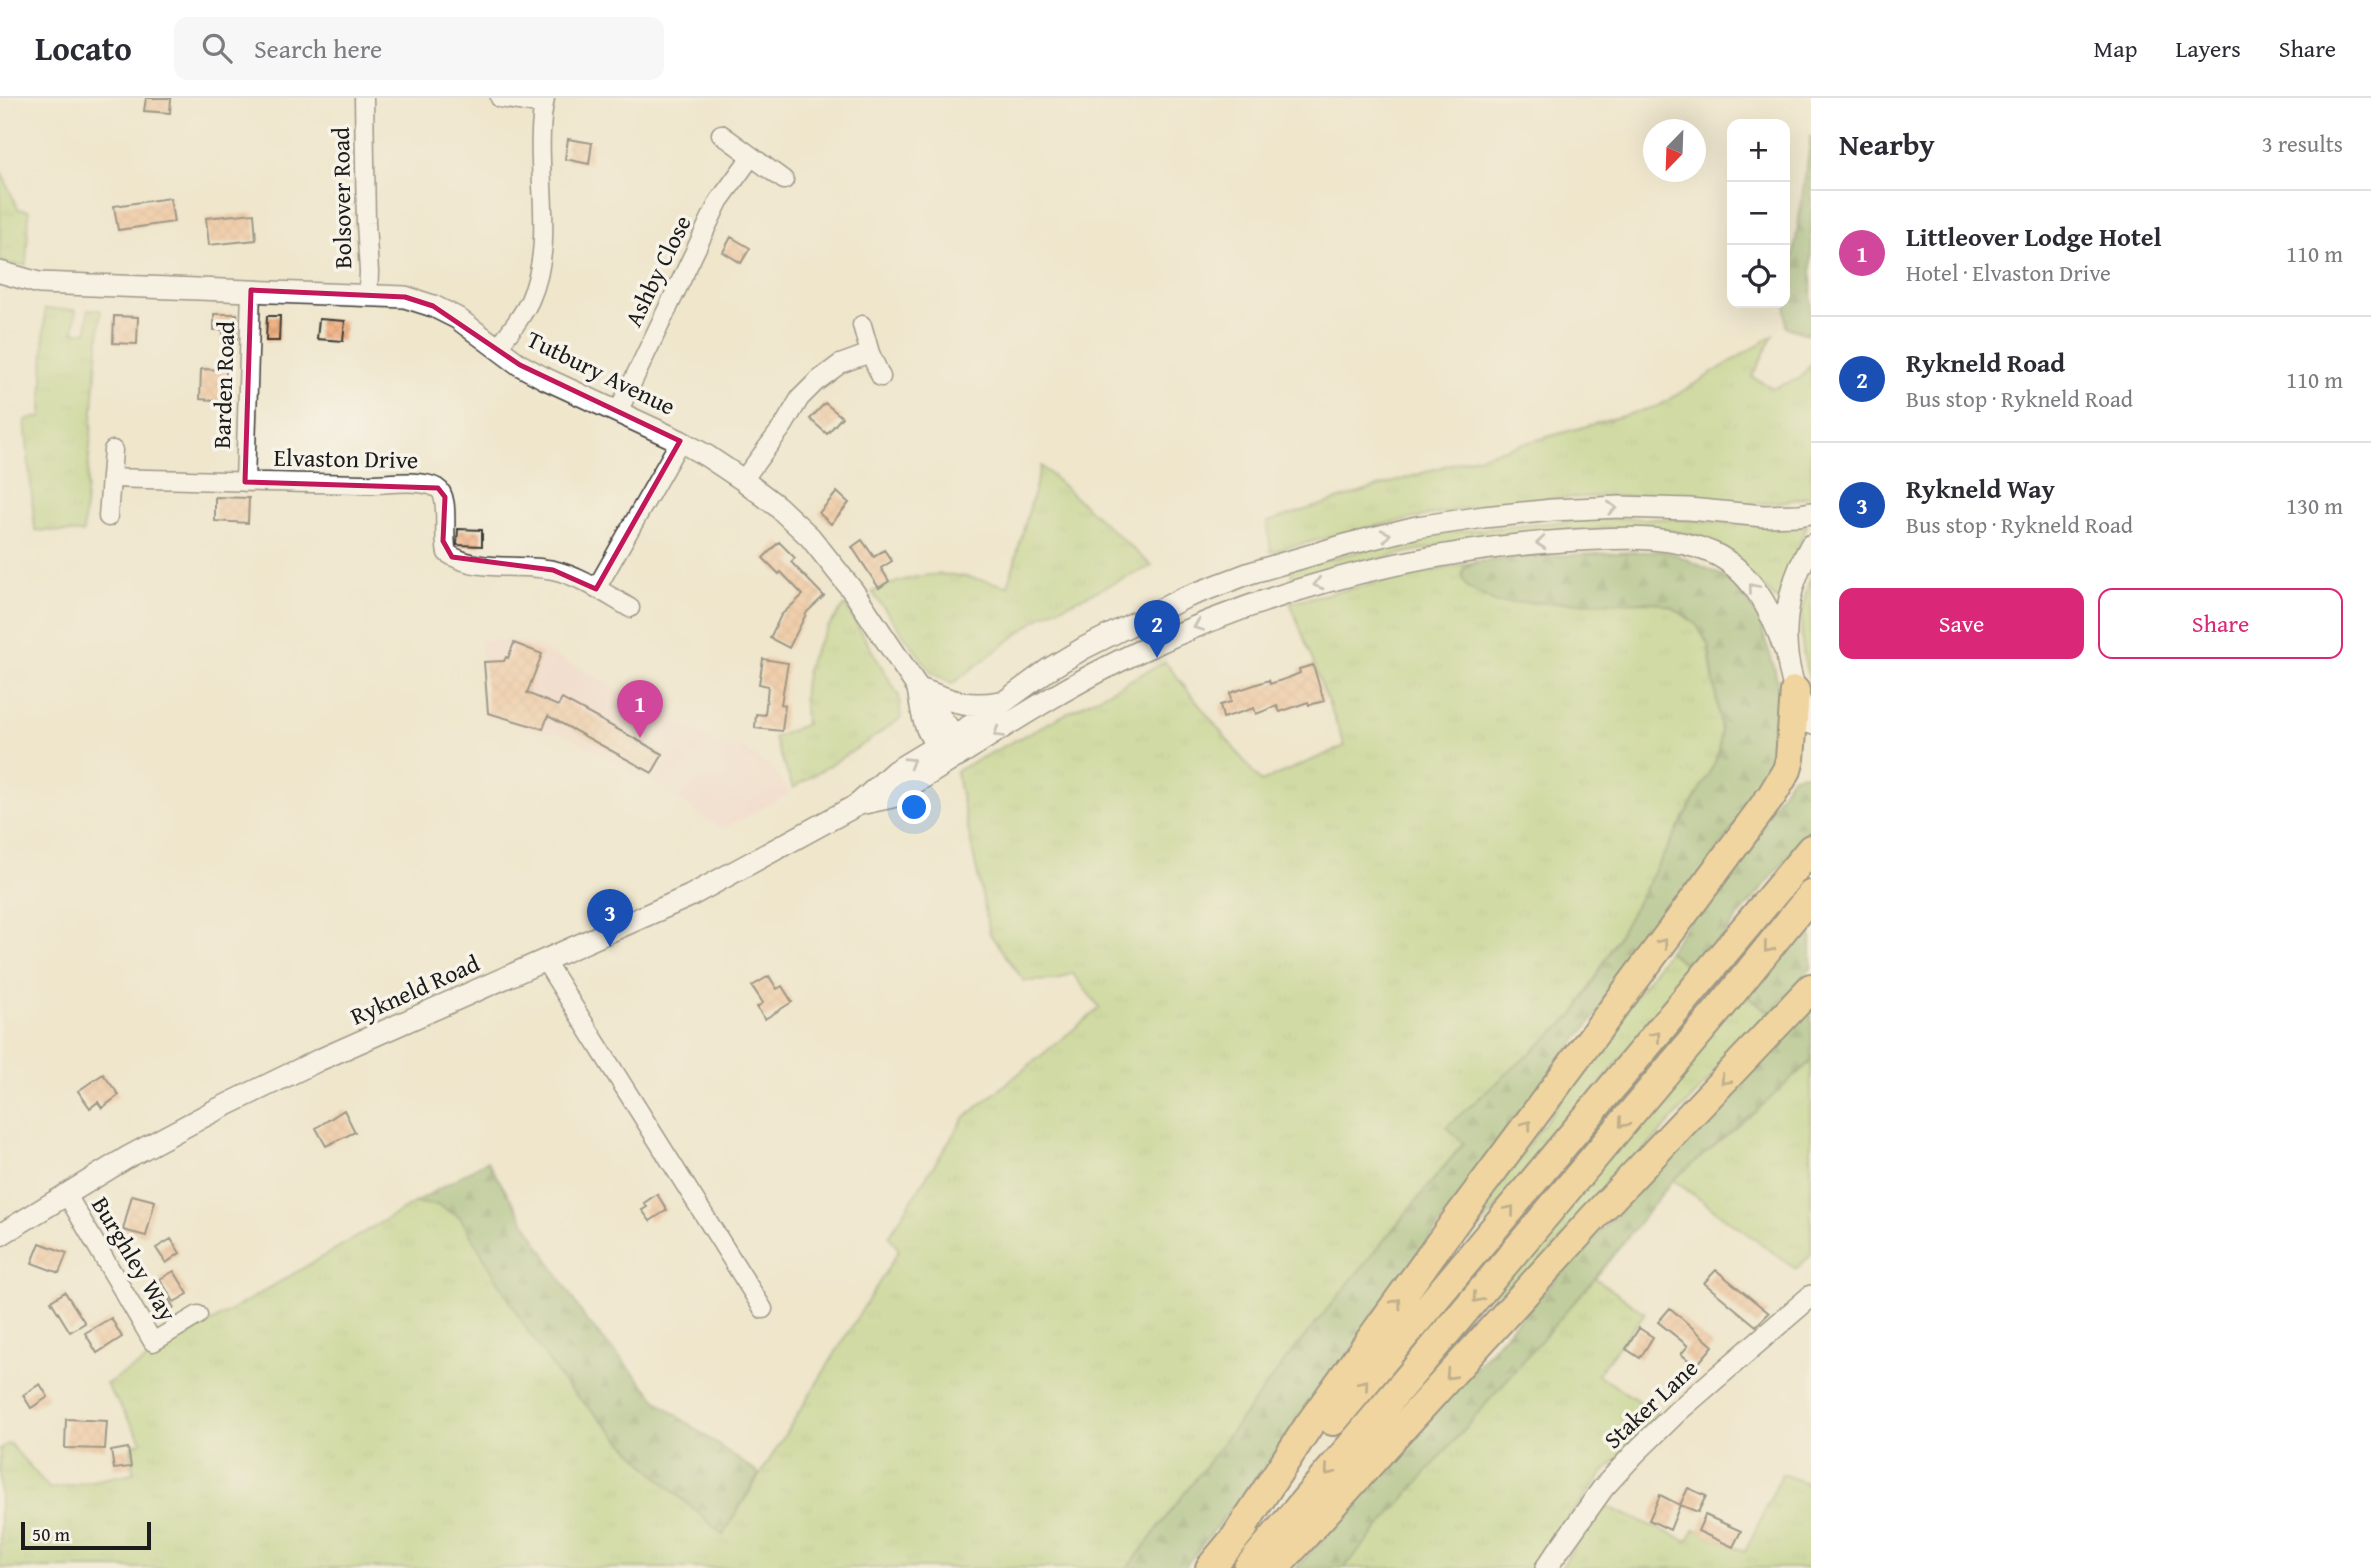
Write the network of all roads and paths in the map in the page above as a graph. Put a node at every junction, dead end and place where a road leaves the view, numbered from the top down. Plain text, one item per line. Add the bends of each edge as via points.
1 (364, 98) edge
2 (500, 98) edge
3 (544, 102) edge
4 (721, 134) dead end
5 (751, 157) junction
6 (784, 180) dead end
7 (0, 272) edge
8 (251, 290) junction
9 (368, 296) junction
10 (862, 325) dead end
11 (497, 348) junction
12 (870, 353) junction
13 (881, 377) dead end
14 (618, 412) junction
15 (680, 441) junction
16 (113, 450) dead end
17 (112, 478) junction
18 (743, 480) junction
19 (246, 482) junction
20 (1811, 513) edge
21 (108, 517) dead end
22 (1811, 545) edge
23 (596, 589) junction
24 (630, 608) dead end
25 (1784, 648) junction
26 (918, 688) junction
27 (1795, 691) junction
28 (1002, 702) junction
29 (1811, 723) edge
30 (945, 741) junction
31 (957, 757) junction
32 (857, 804) junction
33 (1811, 849) edge
34 (1811, 895) edge
35 (545, 961) junction
36 (1811, 988) edge
37 (67, 1195) junction
38 (0, 1236) edge
39 (1811, 1296) edge
40 (763, 1308) dead end
41 (198, 1315) dead end
42 (1233, 1541) junction
43 (1210, 1568) edge
44 (1248, 1568) edge
45 (1275, 1568) edge
46 (1546, 1568) edge

1 - 9 street, Bolsover Road
2 - 3 street
3 - 11 street via 542,257 529,303
4 - 5 street
5 - 6 street
5 - 14 street, Ashby Close via 719,201
7 - 8 street, Tutbury Avenue via 39,283
8 - 9 street, Tutbury Avenue
8 - 19 street, Barden Road
9 - 11 street, Tutbury Avenue via 405,297 433,306
10 - 12 street
11 - 14 street, Tutbury Avenue via 544,378
12 - 13 street
12 - 18 street via 840,364 800,398
14 - 15 street, Tutbury Avenue
15 - 18 street, Tutbury Avenue
15 - 23 street
16 - 17 street
17 - 19 street, Elvaston Drive
17 - 21 street
18 - 26 street, Tutbury Avenue via 777,506 832,562
19 - 23 street, Elvaston Drive via 422,483 438,488 445,497 443,541 447,554 477,564 553,570
28 -> 20 street, Rykneld Road via 1084,648 1184,598 1301,557 1406,530 1484,517 1606,508 1764,516
22 - 25 street via 1799,569
23 - 24 street, Elvaston Drive
25 - 27 street
25 -> 31 street, Rykneld Road via 1769,610 1747,581 1726,561 1696,547 1633,538 1485,548 1314,585 1217,617 1090,676
26 - 28 street via 965,705
26 - 30 street, Tutbury Avenue via 923,723
27 - 29 street
42 -> 27 highway via 1309,1425 1449,1230 1772,795 1790,759
28 - 30 street, Rykneld Road
30 - 31 street
32 -> 30 street, Rykneld Road via 895,771
31 - 32 street, Rykneld Road via 892,797
32 - 35 street, Rykneld Road via 690,896
42 -> 33 highway
34 -> 44 highway
35 - 37 street, Rykneld Road via 212,1112
35 - 40 street
36 -> 45 highway via 1595,1216
37 - 38 street, Rykneld Road
37 - 41 street, Burghley Way via 153,1342
39 - 46 street, Staker Lane via 1635,1453 1603,1488
42 - 43 highway

